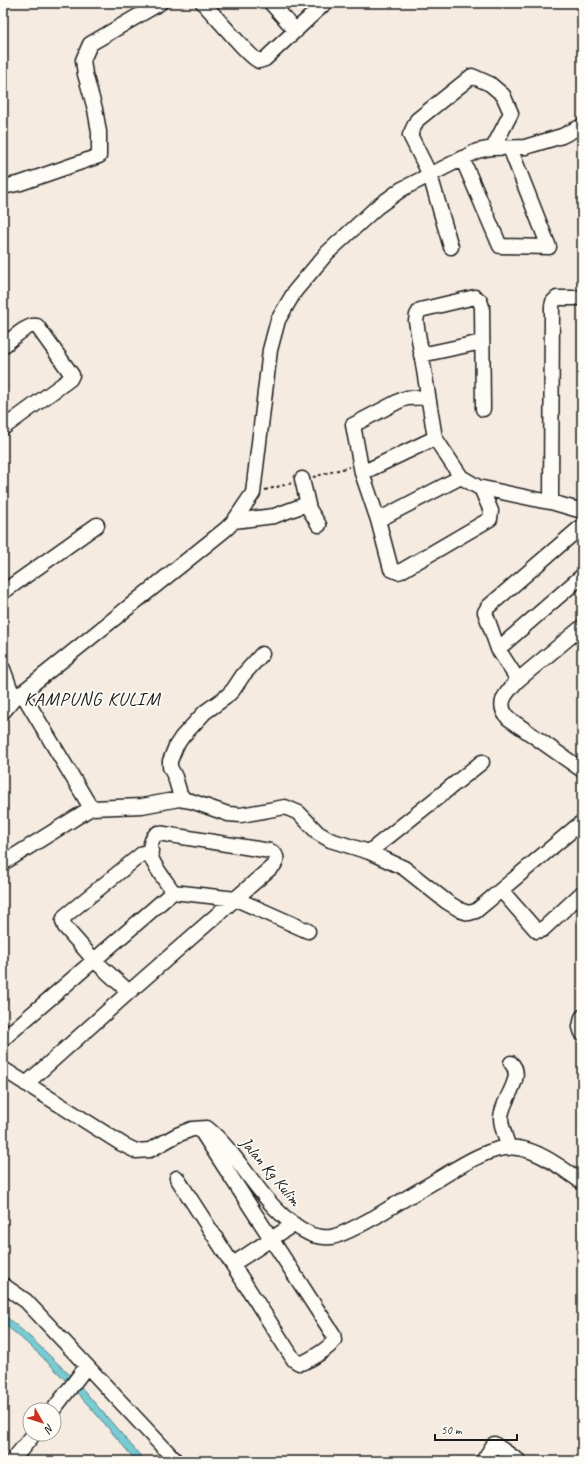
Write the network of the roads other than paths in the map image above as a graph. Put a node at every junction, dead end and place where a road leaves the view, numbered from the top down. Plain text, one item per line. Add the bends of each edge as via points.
1 (160, 3) edge
2 (203, 3) edge
3 (271, 3) edge
4 (325, 3) edge
5 (296, 31) junction
6 (582, 126) edge
7 (493, 148) junction
8 (510, 148) junction
9 (462, 158) junction
10 (430, 175) junction
11 (3, 187) edge
12 (451, 247) dead end
13 (582, 298) edge
14 (482, 342) junction
15 (3, 346) edge
16 (421, 354) junction
17 (428, 397) junction
18 (483, 410) dead end
19 (3, 428) edge
20 (435, 438) junction
21 (362, 473) junction
22 (461, 477) junction
23 (302, 480) dead end
24 (481, 488) junction
25 (551, 502) junction
26 (308, 504) junction
27 (582, 511) edge
28 (378, 520) junction
29 (234, 521) junction
30 (97, 525) dead end
31 (319, 525) dead end
32 (582, 526) edge
33 (582, 576) edge
34 (3, 592) edge
35 (582, 627) edge
36 (498, 649) junction
37 (262, 654) dead end
38 (3, 669) edge
39 (518, 680) junction
40 (18, 696) junction
41 (3, 712) edge
42 (482, 762) dead end
43 (582, 770) edge
44 (185, 800) junction
45 (91, 808) junction
46 (582, 822) edge
47 (151, 851) junction
48 (369, 852) junction
49 (3, 863) edge
50 (501, 890) junction
51 (173, 892) junction
52 (582, 893) edge
53 (236, 899) junction
54 (308, 931) dead end
55 (94, 960) junction
56 (129, 992) junction
57 (3, 1039) edge
58 (511, 1063) dead end
59 (3, 1069) edge
60 (26, 1084) junction
61 (200, 1128) junction
62 (508, 1148) junction
63 (177, 1178) dead end
64 (582, 1182) edge
65 (294, 1224) junction
66 (271, 1239) junction
67 (233, 1264) junction
68 (3, 1285) edge
69 (87, 1366) junction
70 (58, 1402) edge
71 (27, 1442) edge
72 (12, 1461) edge
73 (176, 1461) edge
74 (483, 1461) edge
75 (519, 1461) edge

1 - 11 street via 90,44 83,60 99,132 99,156
2 - 5 street via 256,60 263,61
3 - 5 street
4 - 5 street
6 - 8 street via 562,136 525,147
7 - 8 street
7 - 9 street via 477,151
7 - 10 street via 512,113 503,95 490,84 472,76 417,120 412,130 410,135
8 - 9 street via 549,247 500,246
9 - 10 street
10 - 12 street
10 - 29 street via 402,189 377,207 327,253 295,291 278,320 270,350 253,493
13 - 25 street via 557,298 552,302
14 - 16 street
14 - 16 street via 482,307 475,297 420,310 416,321
14 - 18 street
15 - 19 street via 28,327 38,326 72,375
16 - 17 street
17 - 20 street
17 - 21 street via 401,400 353,425
20 - 21 street
20 - 22 street
21 - 28 street
22 - 24 street
22 - 28 street
23 - 26 street
24 - 25 street
24 - 28 street via 491,511 490,519 398,572 389,566
25 - 27 street
26 - 29 street via 274,516
26 - 31 street
29 - 40 street
30 - 34 street
32 - 36 street via 486,609 486,619
33 - 36 street
35 - 39 street
36 - 39 street
37 - 44 street via 230,693 205,712 176,746 170,767 180,794
38 - 40 street
39 - 43 street via 503,700 503,713
40 - 41 street
40 - 45 street
42 - 48 street
44 - 45 street via 142,806
44 - 48 street via 228,814 241,815 285,807 299,813 318,834
45 - 49 street
46 - 50 street
47 - 51 street via 152,859
47 - 53 street via 153,837 161,833 274,853 277,862
47 - 55 street via 143,853 64,918 65,927
48 - 50 street via 404,868 462,911 476,911
50 - 52 street via 537,931 542,930
51 - 53 street
51 - 55 street
53 - 54 street
53 - 56 street
55 - 56 street
55 - 57 street
56 - 60 street
58 - 62 street via 517,1073 502,1109 501,1119
59 - 60 street
60 - 61 street via 136,1151 150,1150 177,1135
61 - 65 street, Jalan Kg Kulim via 207,1128 220,1138 272,1205
61 - 66 street
62 - 64 street, Jalan Kg Kulim via 530,1152 555,1164
62 - 65 street, Jalan Kg Kulim via 480,1156 358,1226 330,1238 311,1235
63 - 67 street
65 - 66 street
66 - 67 street
66 - 67 street via 333,1334 334,1340 331,1345 306,1362 296,1362
68 - 69 street via 26,1301
69 - 70 street
69 - 73 street
71 - 72 street
74 - 75 street via 494,1444

